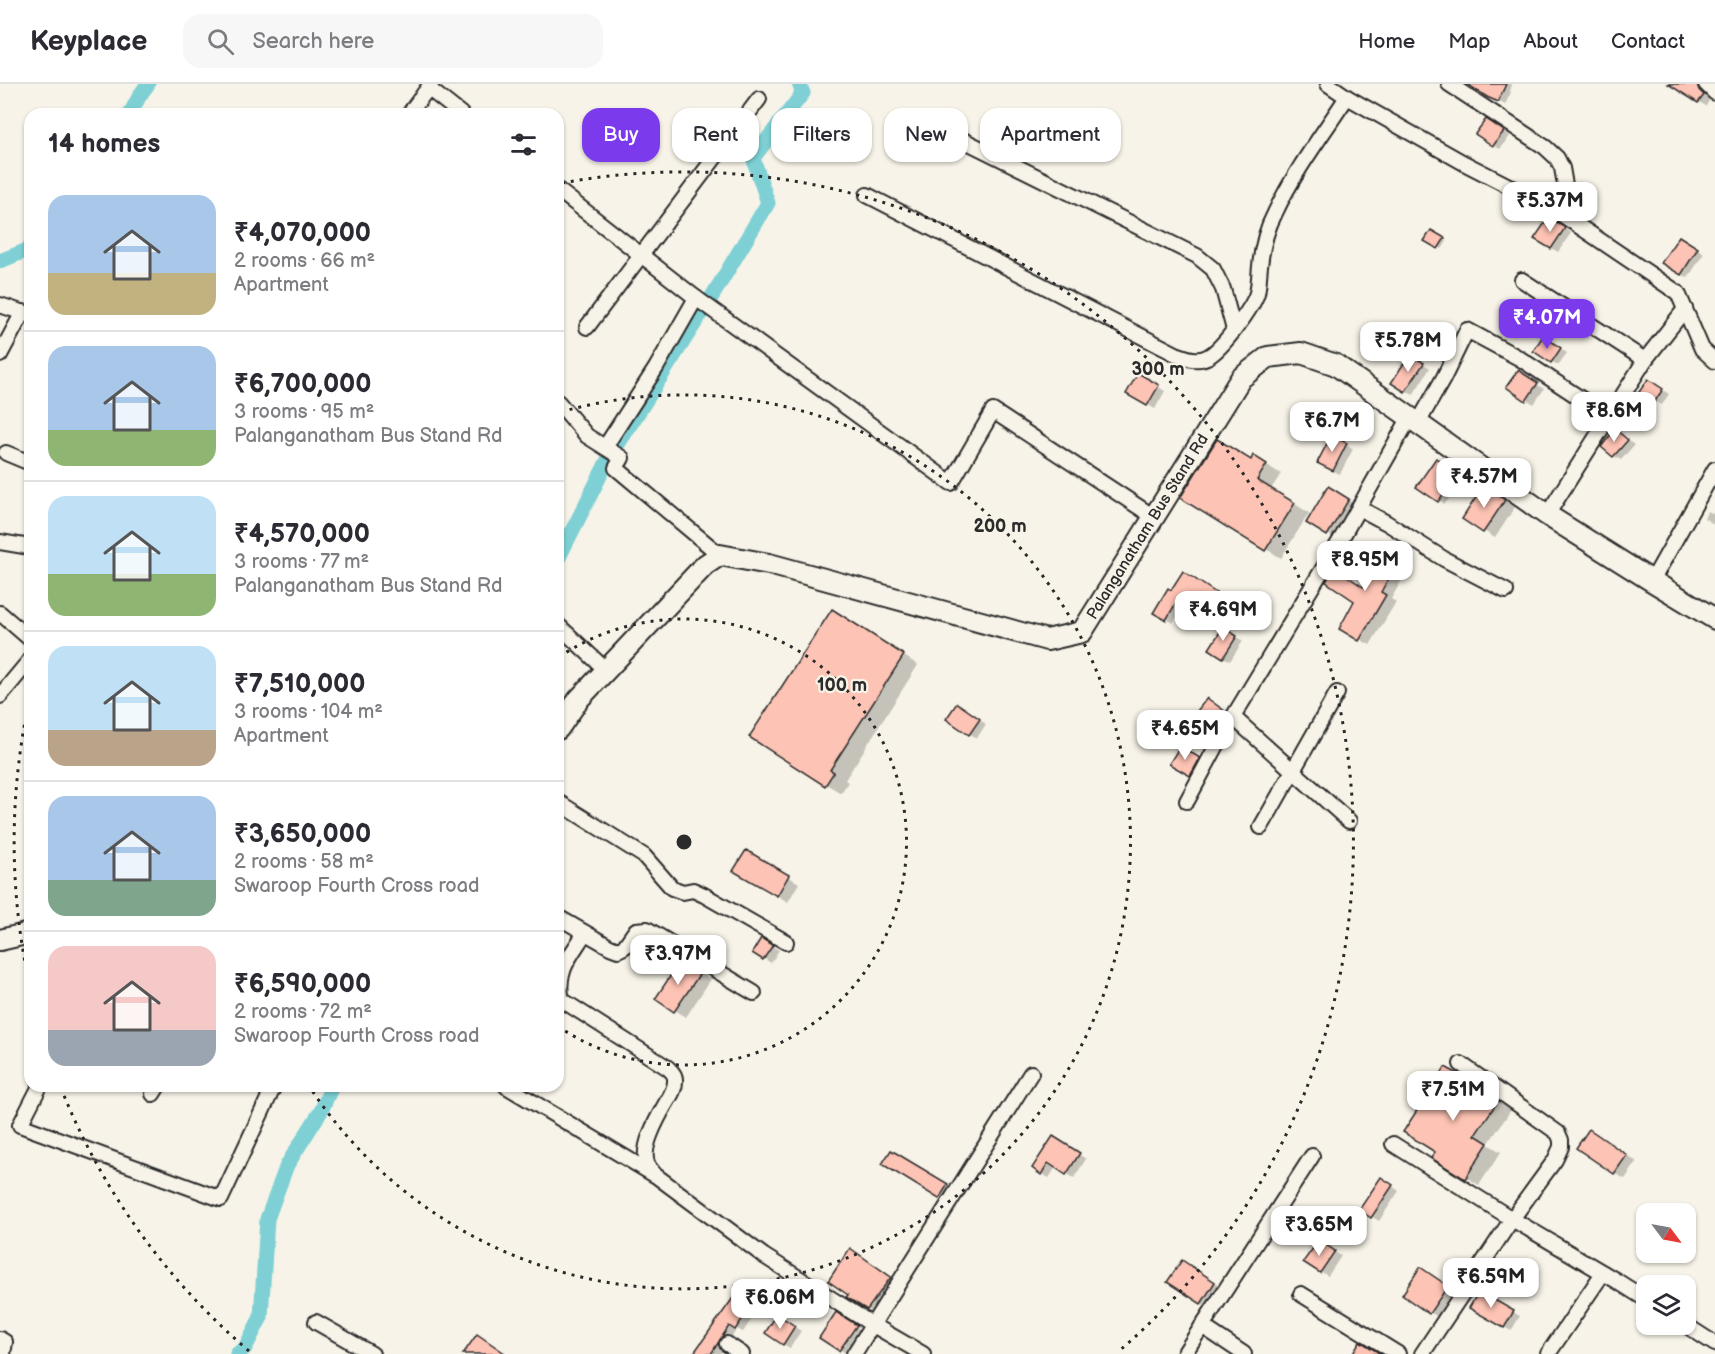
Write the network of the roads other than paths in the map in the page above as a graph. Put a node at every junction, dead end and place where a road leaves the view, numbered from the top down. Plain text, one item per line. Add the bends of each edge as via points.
1 (1328, 84) edge
2 (1449, 84) edge
3 (1706, 84) edge
4 (429, 86) edge
5 (1715, 93) edge
6 (1347, 97) junction
7 (759, 99) dead end
8 (413, 108) edge
9 (454, 108) edge
10 (968, 142) edge
11 (564, 195) edge
12 (867, 195) dead end
13 (1552, 208) junction
14 (641, 254) junction
15 (1522, 280) dead end
16 (696, 298) junction
17 (0, 305) edge
18 (1685, 309) junction
19 (24, 313) edge
20 (24, 317) edge
21 (587, 327) dead end
22 (1233, 330) junction
23 (0, 355) edge
24 (1645, 360) junction
25 (1715, 361) edge
26 (564, 409) edge
27 (1609, 417) junction
28 (1414, 420) junction
29 (605, 447) junction
30 (6, 453) dead end
31 (24, 460) edge
32 (1715, 469) edge
33 (1359, 508) junction
34 (1547, 515) junction
35 (1154, 517) junction
36 (0, 542) edge
37 (24, 546) edge
38 (720, 555) junction
39 (1652, 581) junction
40 (1506, 591) dead end
41 (0, 613) edge
42 (1715, 618) edge
43 (564, 631) edge
44 (24, 634) edge
45 (24, 667) edge
46 (606, 670) junction
47 (1337, 693) dead end
48 (0, 696) edge
49 (1233, 717) junction
50 (564, 720) edge
51 (1293, 770) junction
52 (1187, 801) dead end
53 (564, 806) edge
54 (1349, 821) dead end
55 (1260, 827) dead end
56 (564, 921) edge
57 (585, 933) junction
58 (24, 935) edge
59 (1, 942) edge
60 (786, 942) dead end
61 (564, 967) edge
62 (754, 993) dead end
63 (564, 1001) edge
64 (1461, 1064) dead end
65 (1031, 1073) dead end
66 (37, 1092) edge
67 (271, 1092) edge
68 (516, 1092) edge
69 (1393, 1144) dead end
70 (1312, 1156) dead end
71 (655, 1175) junction
72 (1512, 1220) junction
73 (1603, 1272) junction
74 (1636, 1293) edge
75 (1301, 1294) dead end
76 (316, 1322) dead end
77 (873, 1325) junction
78 (1202, 1326) junction
79 (1696, 1332) edge
80 (0, 1339) edge
81 (727, 1344) dead end
82 (1715, 1344) edge
83 (3, 1354) edge
84 (372, 1354) edge
85 (742, 1354) edge
86 (854, 1354) edge
87 (923, 1354) edge
88 (1184, 1354) edge
89 (1244, 1354) edge
90 (1398, 1354) edge
91 (1422, 1354) edge
92 (1548, 1354) edge

1 - 6 street
2 - 13 street via 1557,158 1565,185 1563,195
3 - 5 street
4 - 8 street
4 - 9 street
6 - 13 street
6 - 22 street via 1274,214 1262,249 1257,294
7 - 14 street
10 - 22 street via 1214,268
11 - 14 street
12 - 22 street via 1176,354 1194,360 1207,357 1218,350
13 - 18 street via 1678,292
14 - 16 street
14 - 21 street
15 - 24 street
16 - 29 street via 657,368
16 - 35 street via 951,483 993,411
17 - 19 street
18 - 24 street
18 - 25 street via 1702,349
20 - 23 street
24 - 27 street
26 - 29 street via 587,436
27 - 28 street via 1519,358 1467,330 1443,379
27 - 34 street
28 - 33 street
28 - 34 street, Palanganatham Bus Stand Rd
28 - 35 street, Palanganatham Bus Stand Rd via 1336,364 1301,353 1268,357 1241,378
29 - 38 street via 622,459 616,468
30 - 31 street
32 - 39 street
33 - 40 street
33 - 49 street
34 - 39 street, Palanganatham Bus Stand Rd
35 - 38 street, Palanganatham Bus Stand Rd via 1082,633 1047,640 769,564
36 - 37 street
38 - 46 street via 705,565
39 - 42 street, Palanganatham Bus Stand Rd
41 - 44 street
43 - 46 street
45 - 48 street
46 - 50 street
47 - 51 street
49 - 51 street
49 - 52 street
51 - 54 street
51 - 55 street
53 - 60 street via 644,856 672,888 704,895
56 - 57 street
57 - 61 street
57 - 62 street via 618,950 636,930 647,929
58 - 59 street
63 - 71 street via 673,1073 673,1090 658,1117 646,1153 647,1164
64 - 72 street via 1549,1125 1561,1140 1555,1160
65 - 77 street
66 - 67 street via 20,1125 220,1198
68 - 71 street
69 - 72 street
70 - 78 street
71 - 77 street via 764,1256
72 - 73 street
72 - 91 street
73 - 74 street
73 - 92 street
75 - 90 street
76 - 84 street
77 - 86 street
77 - 87 street
78 - 88 street
78 - 89 street
79 - 82 street
80 - 83 street via 6,1342
81 - 85 street

